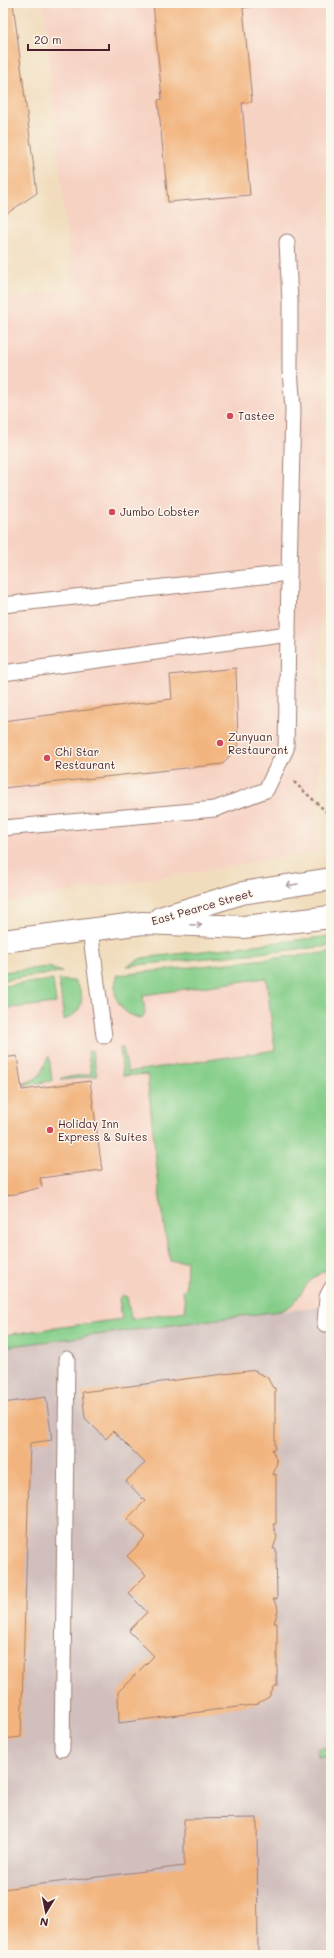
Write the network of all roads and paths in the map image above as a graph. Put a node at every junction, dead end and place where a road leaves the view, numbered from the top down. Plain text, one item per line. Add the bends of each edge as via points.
1 (287, 242) dead end
2 (289, 573) junction
3 (3, 605) edge
4 (288, 634) junction
5 (3, 673) edge
6 (277, 766) junction
7 (331, 816) edge
8 (3, 828) edge
9 (331, 879) edge
10 (331, 918) edge
11 (143, 924) junction
12 (90, 930) junction
13 (3, 941) edge
14 (104, 1036) dead end
15 (331, 1289) edge
16 (325, 1324) dead end
17 (67, 1359) dead end
18 (62, 1749) dead end

1 - 2 lane via 293,409
2 - 3 lane
2 - 4 lane
4 - 5 lane
4 - 6 lane via 286,749
6 - 7 path
6 - 8 lane via 266,790 215,809
9 -> 11 street, East Pearce Street via 242,893
11 -> 10 street, East Pearce Street via 243,927
11 - 12 street, East Pearce Street
12 - 13 street, East Pearce Street
12 - 14 lane
15 - 16 lane via 327,1297
17 - 18 lane

